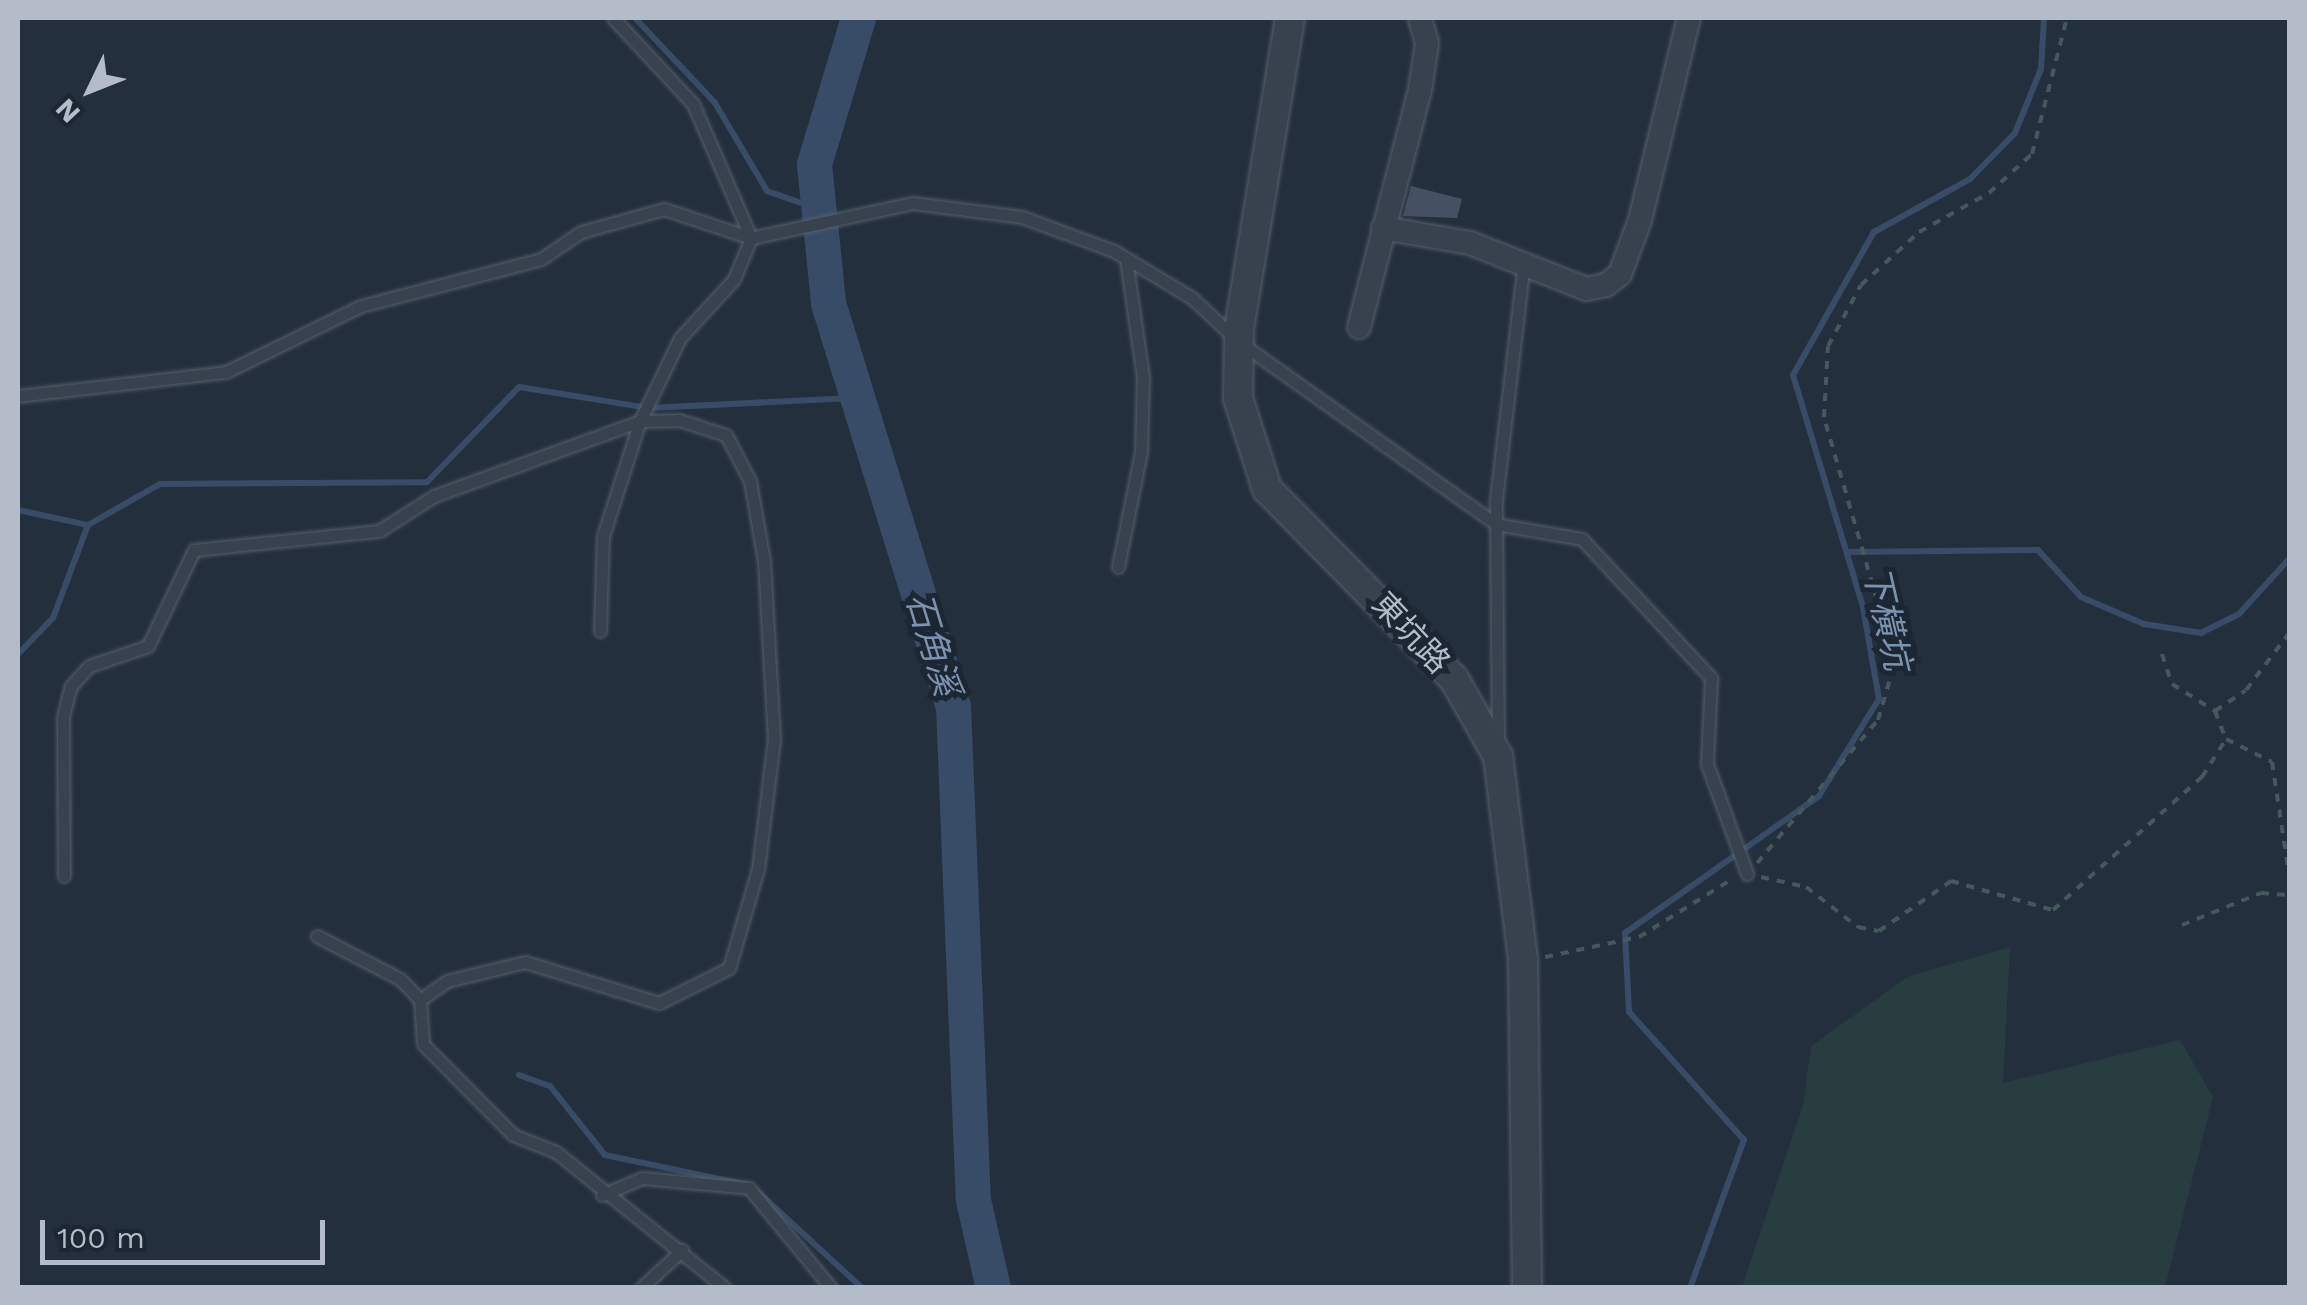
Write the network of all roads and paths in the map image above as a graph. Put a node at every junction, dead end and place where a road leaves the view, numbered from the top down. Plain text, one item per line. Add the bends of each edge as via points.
1 (614, 18) edge
2 (1290, 18) edge
3 (1420, 18) edge
4 (1689, 18) edge
5 (2067, 18) edge
6 (1383, 228) junction
7 (751, 238) junction
8 (1126, 258) junction
9 (1524, 263) junction
10 (1359, 327) dead end
11 (1238, 342) junction
12 (18, 396) edge
13 (640, 420) junction
14 (1496, 524) junction
15 (1118, 567) dead end
16 (600, 631) dead end
17 (2290, 632) edge
18 (2162, 654) dead end
19 (2215, 711) junction
20 (2226, 739) junction
21 (1498, 756) junction
22 (1746, 871) junction
23 (64, 876) dead end
24 (2290, 881) edge
25 (2290, 895) edge
26 (2182, 925) dead end
27 (317, 936) dead end
28 (1523, 961) junction
29 (420, 1000) junction
30 (602, 1195) junction
31 (682, 1250) junction
32 (641, 1288) edge
33 (725, 1288) edge
34 (831, 1288) edge
35 (1528, 1288) edge

1 - 7 lane via 693,104
2 - 11 street, 東坑路
3 - 6 street via 1427,43 1420,90
4 - 9 street via 1620,274 1586,288
5 - 22 path via 2032,154 1989,193 1919,232 1861,285 1828,346 1824,417 1895,662 1878,720
6 - 9 street
6 - 10 street
7 - 8 lane via 913,203 1022,216
7 - 12 lane via 664,209 581,232 540,259 361,306 226,372
7 - 13 lane via 734,279 680,338
8 - 11 lane via 1192,298
8 - 15 lane via 1142,377 1141,452
9 - 14 lane
11 - 14 lane
11 - 21 street, 東坑路 via 1238,398 1267,489 1454,679
13 - 16 lane via 603,536
13 - 23 lane via 434,496 378,531 194,550 175,574 148,646 89,666 71,686 63,717
13 - 29 lane via 679,420 726,436 750,481 764,561 774,739 758,869 729,968 659,1002 525,962 446,981
14 - 21 lane
14 - 22 lane via 1582,539 1711,678 1707,764
17 - 19 path via 2246,690
18 - 19 path via 2172,684
19 - 20 path
20 - 22 path via 2202,777 2053,910 1950,881 1879,931 1858,928 1806,887
20 - 24 path via 2272,762
21 - 28 street, 東坑路
22 - 28 path via 1638,937
25 - 26 path via 2261,893
27 - 29 lane via 400,979
28 - 35 street, 東坑路
29 - 30 lane via 423,1044 513,1136 556,1152
30 - 31 lane
30 - 34 lane via 642,1178 750,1188
31 - 32 lane
31 - 33 lane

